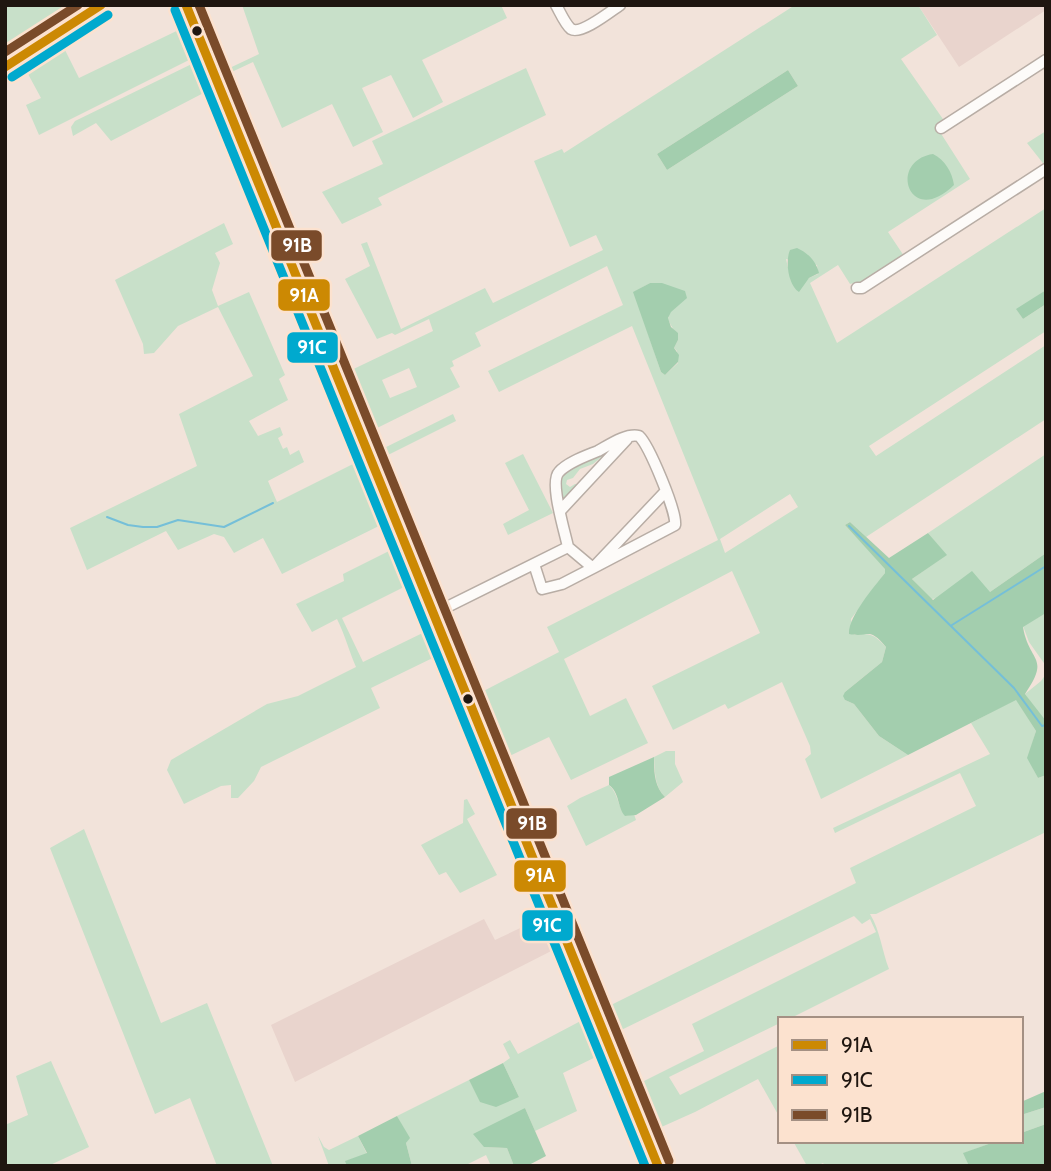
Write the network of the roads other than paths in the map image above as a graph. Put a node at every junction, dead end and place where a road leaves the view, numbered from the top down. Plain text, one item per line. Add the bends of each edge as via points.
1 (101, 5) edge
2 (186, 5) edge
3 (556, 5) edge
4 (620, 5) edge
5 (1046, 60) edge
6 (5, 67) edge
7 (941, 128) dead end
8 (1046, 169) edge
9 (857, 288) dead end
10 (631, 435) junction
11 (665, 492) junction
12 (560, 511) junction
13 (568, 547) junction
14 (534, 564) junction
15 (593, 568) junction
16 (435, 613) junction
17 (658, 1166) edge

1 - 6 street
2 - 16 street
3 - 4 street via 576,31
5 - 7 street
8 - 9 street via 862,289
10 - 11 street via 644,441
10 - 12 street
10 - 12 street via 559,471 555,483
11 - 15 street
11 - 15 street via 676,520 673,528
12 - 13 street
13 - 14 street
13 - 15 street
14 - 15 street via 542,589
14 - 16 street
16 - 17 street

